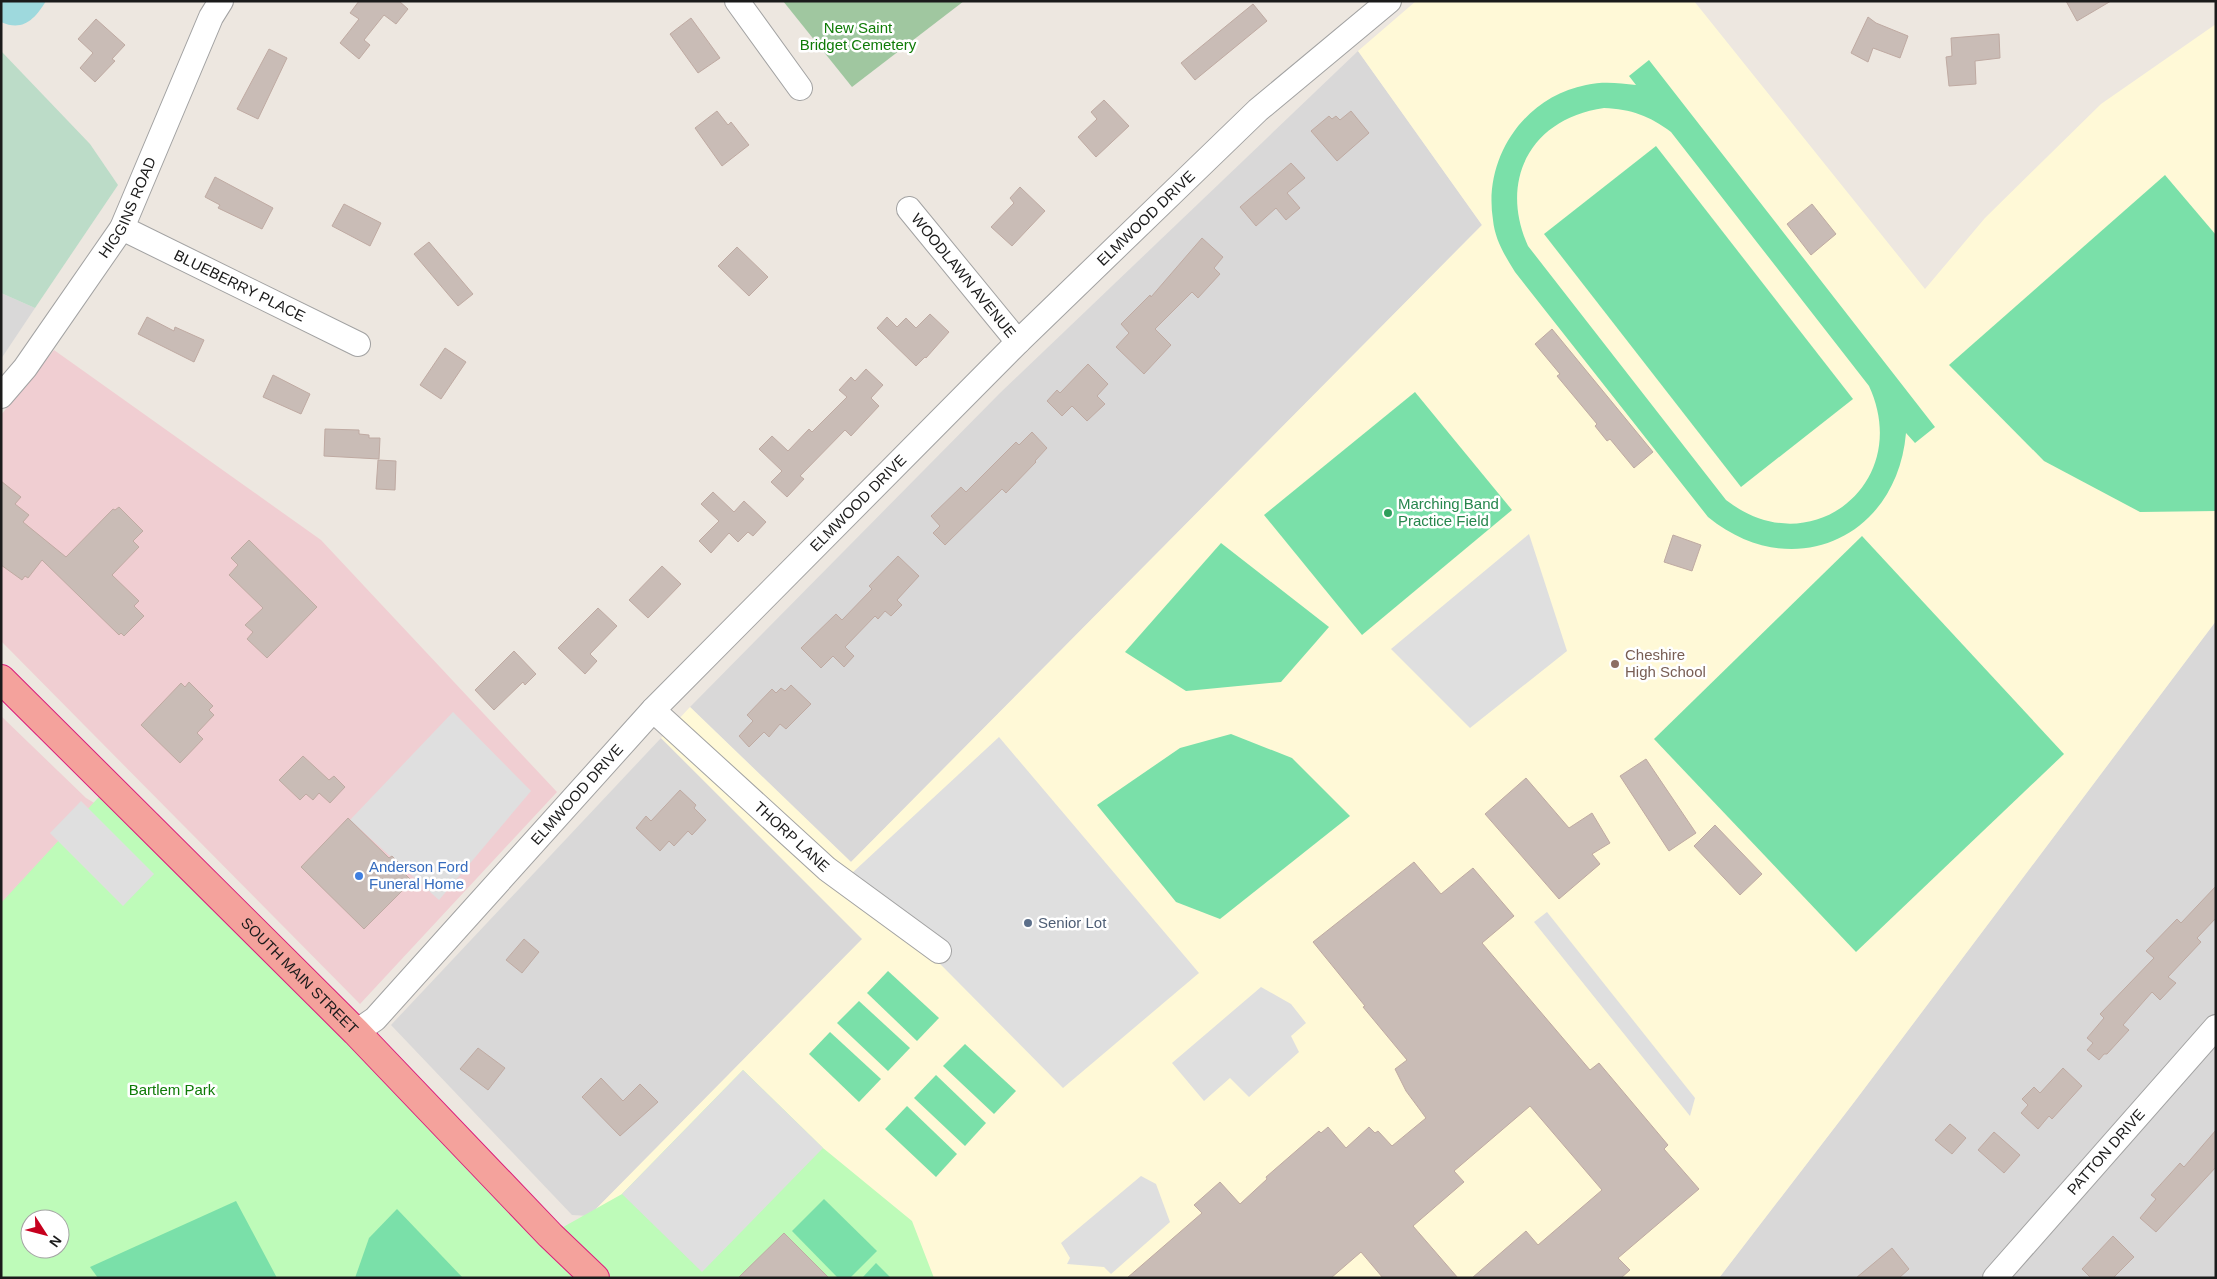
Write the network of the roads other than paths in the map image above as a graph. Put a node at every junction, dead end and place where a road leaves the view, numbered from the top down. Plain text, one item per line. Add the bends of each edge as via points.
1 (220, 1) edge
2 (737, 1) edge
3 (1389, 1) edge
4 (800, 88) dead end
5 (909, 210) dead end
6 (122, 228) junction
7 (1018, 342) junction
8 (358, 344) dead end
9 (1, 396) edge
10 (1, 678) edge
11 (653, 710) junction
12 (939, 951) dead end
13 (2216, 1027) edge
14 (356, 1032) junction
15 (595, 1278) edge
16 (1995, 1278) edge

1 - 6 street, HIGGINS ROAD
2 - 4 street
3 - 7 street, ELMWOOD DRIVE via 1258,110
5 - 7 street, WOODLAWN AVENUE
6 - 8 street, BLUEBERRY PLACE
6 - 9 street, HIGGINS ROAD via 25,368
7 - 11 street, ELMWOOD DRIVE
10 - 14 highway, SOUTH MAIN STREET
11 - 12 street, THORP LANE via 827,869
11 - 14 street, ELMWOOD DRIVE via 375,1019
13 - 16 street, PATTON DRIVE
14 - 15 highway, SOUTH MAIN STREET

